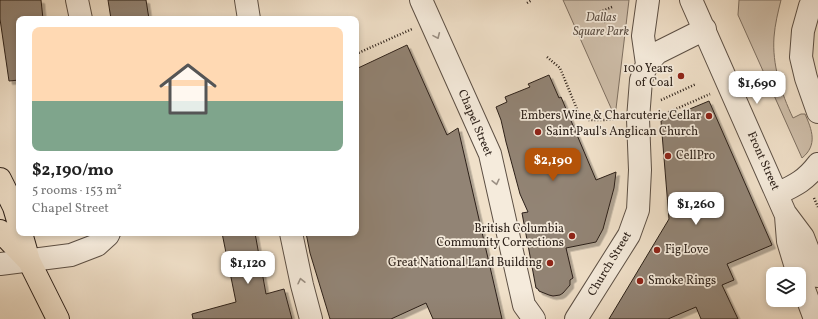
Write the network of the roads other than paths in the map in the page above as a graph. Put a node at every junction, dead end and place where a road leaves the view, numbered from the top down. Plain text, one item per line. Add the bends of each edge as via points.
1 (77, 0) edge
2 (246, 0) edge
3 (421, 0) edge
4 (648, 0) edge
5 (692, 0) edge
6 (813, 0) edge
7 (80, 16) edge
8 (249, 16) edge
9 (705, 29) junction
10 (647, 64) junction
11 (812, 78) edge
12 (818, 112) edge
13 (818, 164) edge
14 (0, 179) edge
15 (781, 203) junction
16 (16, 214) edge
17 (0, 231) edge
18 (22, 236) edge
19 (292, 236) edge
20 (103, 239) edge
21 (29, 261) junction
22 (0, 264) edge
23 (796, 267) edge
24 (818, 276) edge
25 (806, 294) edge
26 (58, 319) edge
27 (311, 319) edge
28 (534, 319) edge
29 (576, 319) edge
30 (815, 319) edge

1 - 7 street
2 - 8 street
3 -> 28 street, Chapel Street via 490,154 524,304
4 - 10 street, Church Street via 643,36
5 - 9 street, Front Street
6 - 11 street via 803,31 801,57
9 - 10 street, Church Street via 657,53
9 - 15 street, Front Street
10 - 29 street, Church Street via 641,80 638,119 638,210 629,235
11 - 12 street
13 - 15 street
14 - 16 highway
15 - 23 street, Front Street via 788,241
15 - 24 street, Front Street via 803,237
17 - 21 highway
18 - 21 highway
27 -> 19 street
20 - 21 street via 72,255
21 - 22 street
21 - 26 highway
25 - 30 street, Front Street

